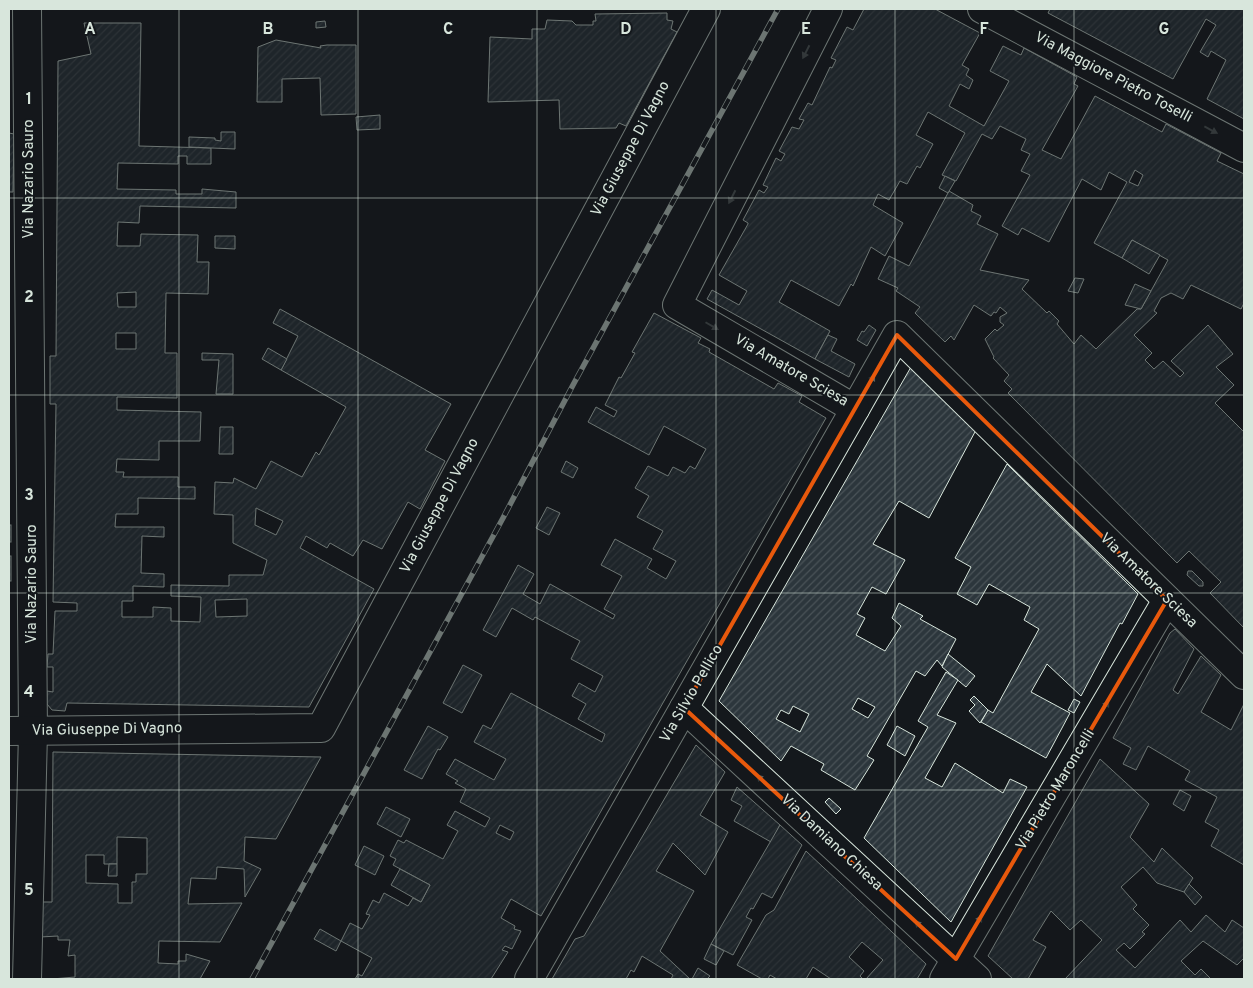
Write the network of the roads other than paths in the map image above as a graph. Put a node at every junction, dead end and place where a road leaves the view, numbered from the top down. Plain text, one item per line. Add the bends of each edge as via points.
1 (27, 9) edge
2 (706, 9) edge
3 (828, 9) edge
4 (982, 9) edge
5 (1244, 148) edge
6 (855, 409) junction
7 (1167, 600) junction
8 (1244, 676) edge
9 (684, 708) junction
10 (21, 731) edge
11 (950, 969) edge
12 (27, 979) edge
13 (529, 979) edge
14 (977, 979) edge

1 - 10 street, Via Nazario Sauro
2 - 10 street, Via Giuseppe Di Vagno via 321,728
3 -> 6 street, Via Amatore Sciesa via 676,305
4 -> 5 street, Via Maggiore Pietro Toselli
6 -> 7 street, Via Amatore Sciesa via 897,336
6 - 9 street, Via Silvio Pellico
7 - 8 street, Via Amatore Sciesa
11 -> 7 street, Via Pietro Maroncelli
11 -> 9 street, Via Damiano Chiesa
9 - 13 street, Via Silvio Pellico
10 - 12 street, Via Nazario Sauro
11 - 14 street, Via Damiano Chiesa

